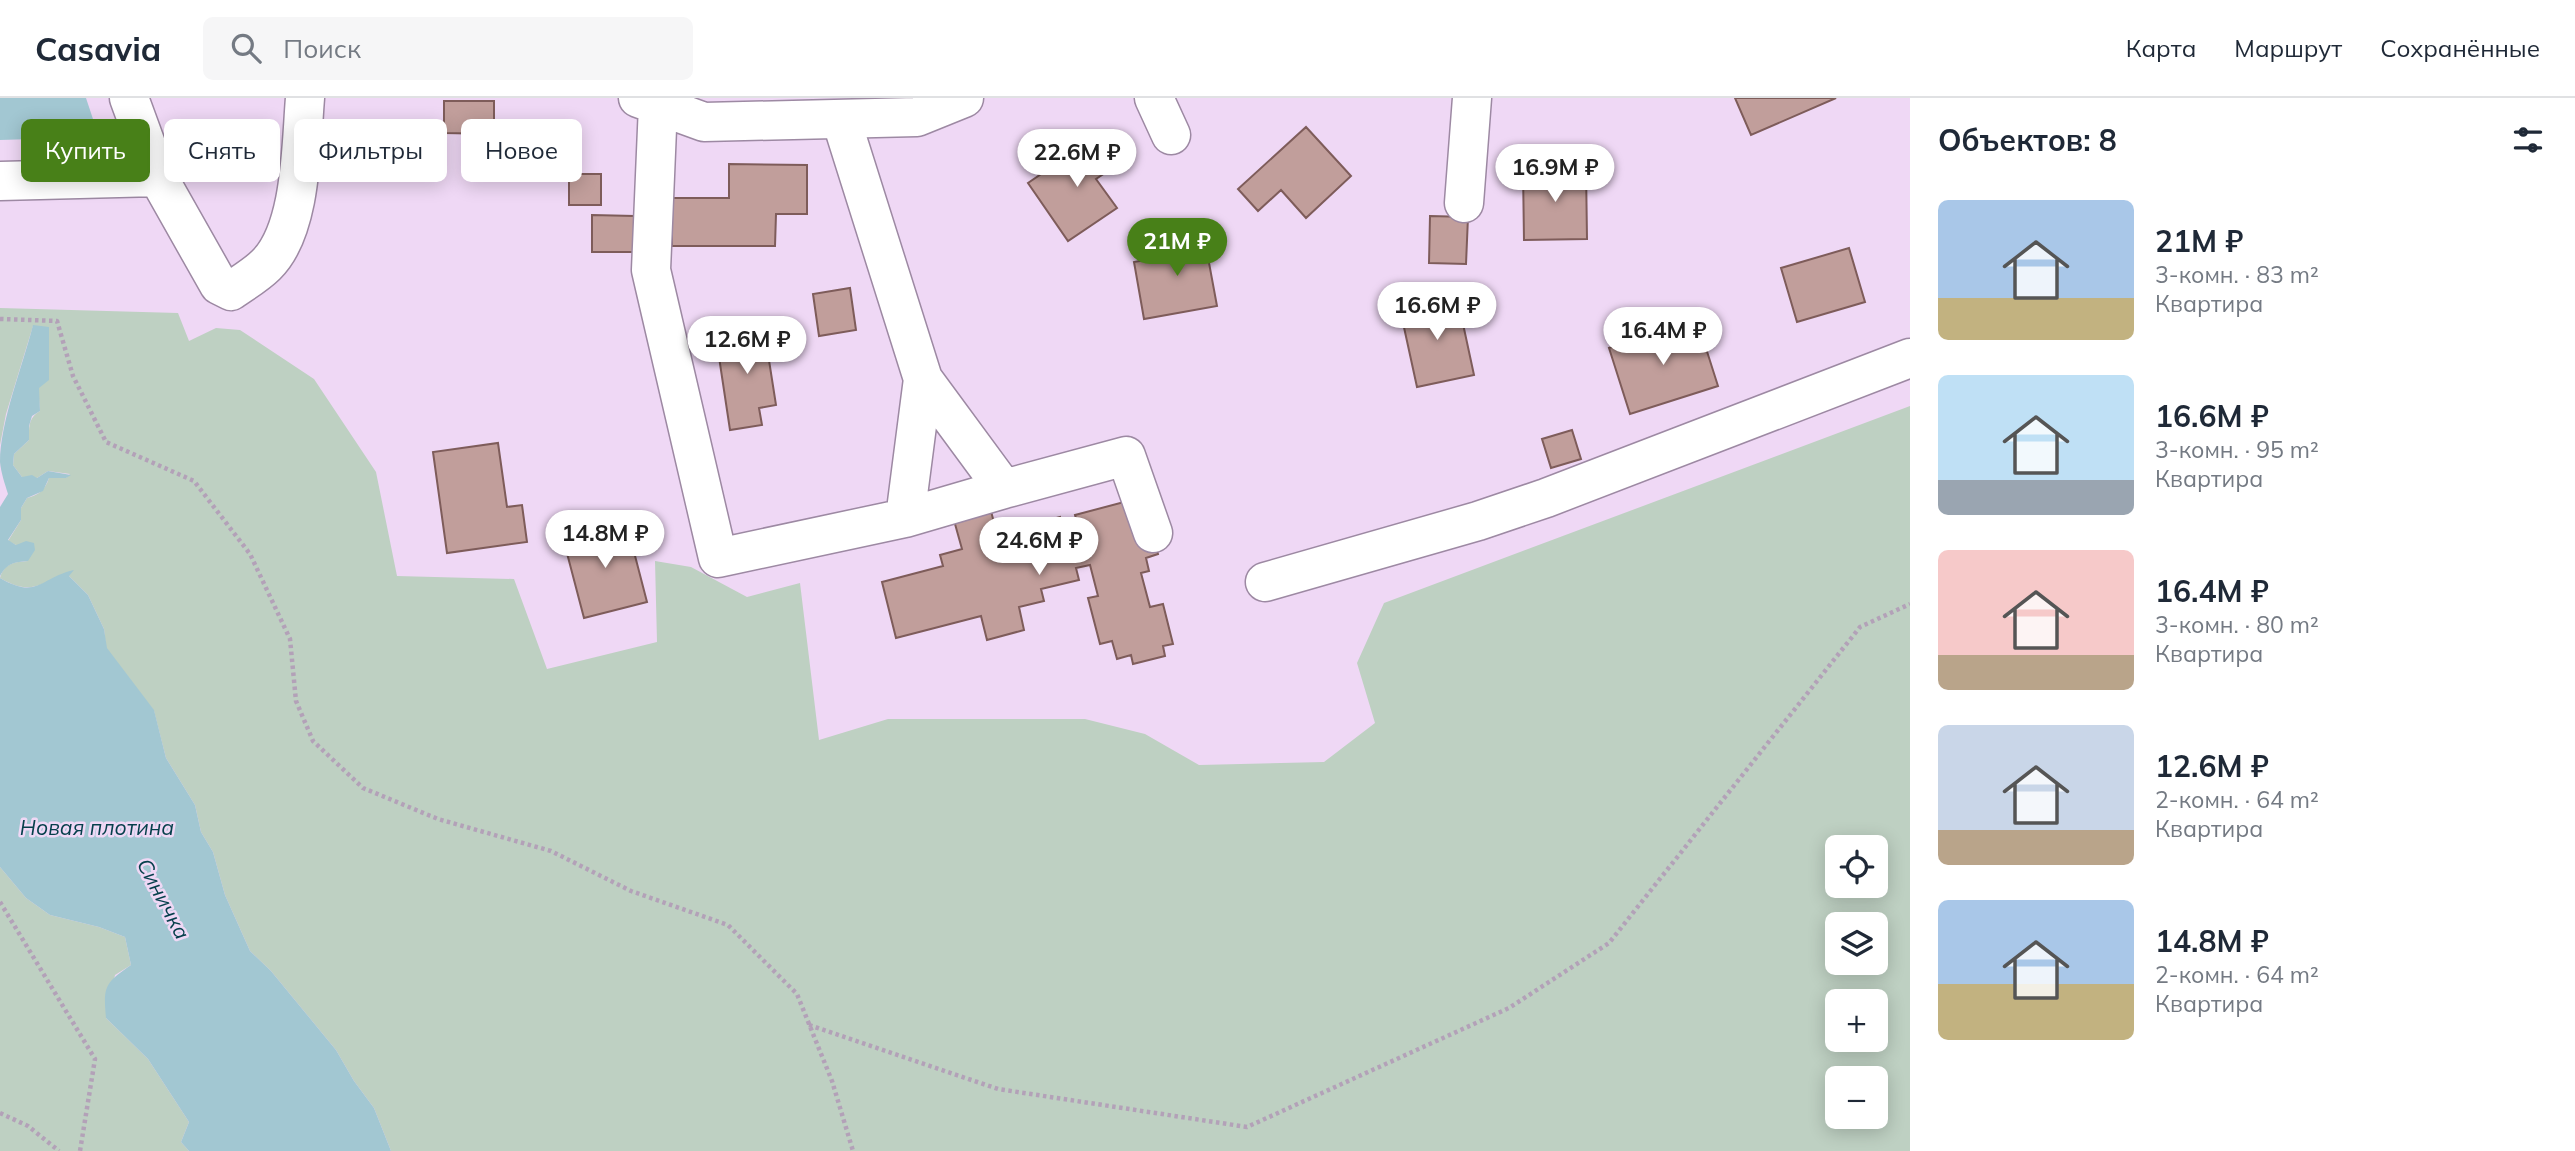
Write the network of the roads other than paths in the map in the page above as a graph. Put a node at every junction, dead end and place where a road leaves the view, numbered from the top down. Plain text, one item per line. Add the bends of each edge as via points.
1 (129, 98) edge
2 (305, 98) edge
3 (964, 98) edge
4 (1154, 98) edge
5 (1472, 98) edge
6 (648, 101) edge
7 (841, 119) junction
8 (1171, 135) dead end
9 (158, 177) junction
10 (0, 181) edge
11 (1464, 202) dead end
12 (1910, 358) edge
13 (923, 379) junction
14 (1004, 489) junction
15 (905, 518) junction
16 (1153, 533) dead end
17 (1265, 582) dead end

1 - 9 lane
2 - 9 lane via 297,195 283,240 267,264 231,291 219,285
3 - 7 lane via 917,117
4 - 8 lane
5 - 11 lane
6 - 7 lane via 704,122
6 - 15 lane via 651,270 718,558
7 - 13 lane
9 - 10 lane
12 - 17 lane via 1546,498
13 - 14 lane
13 - 15 lane
14 - 15 lane
14 - 16 lane via 1126,456

